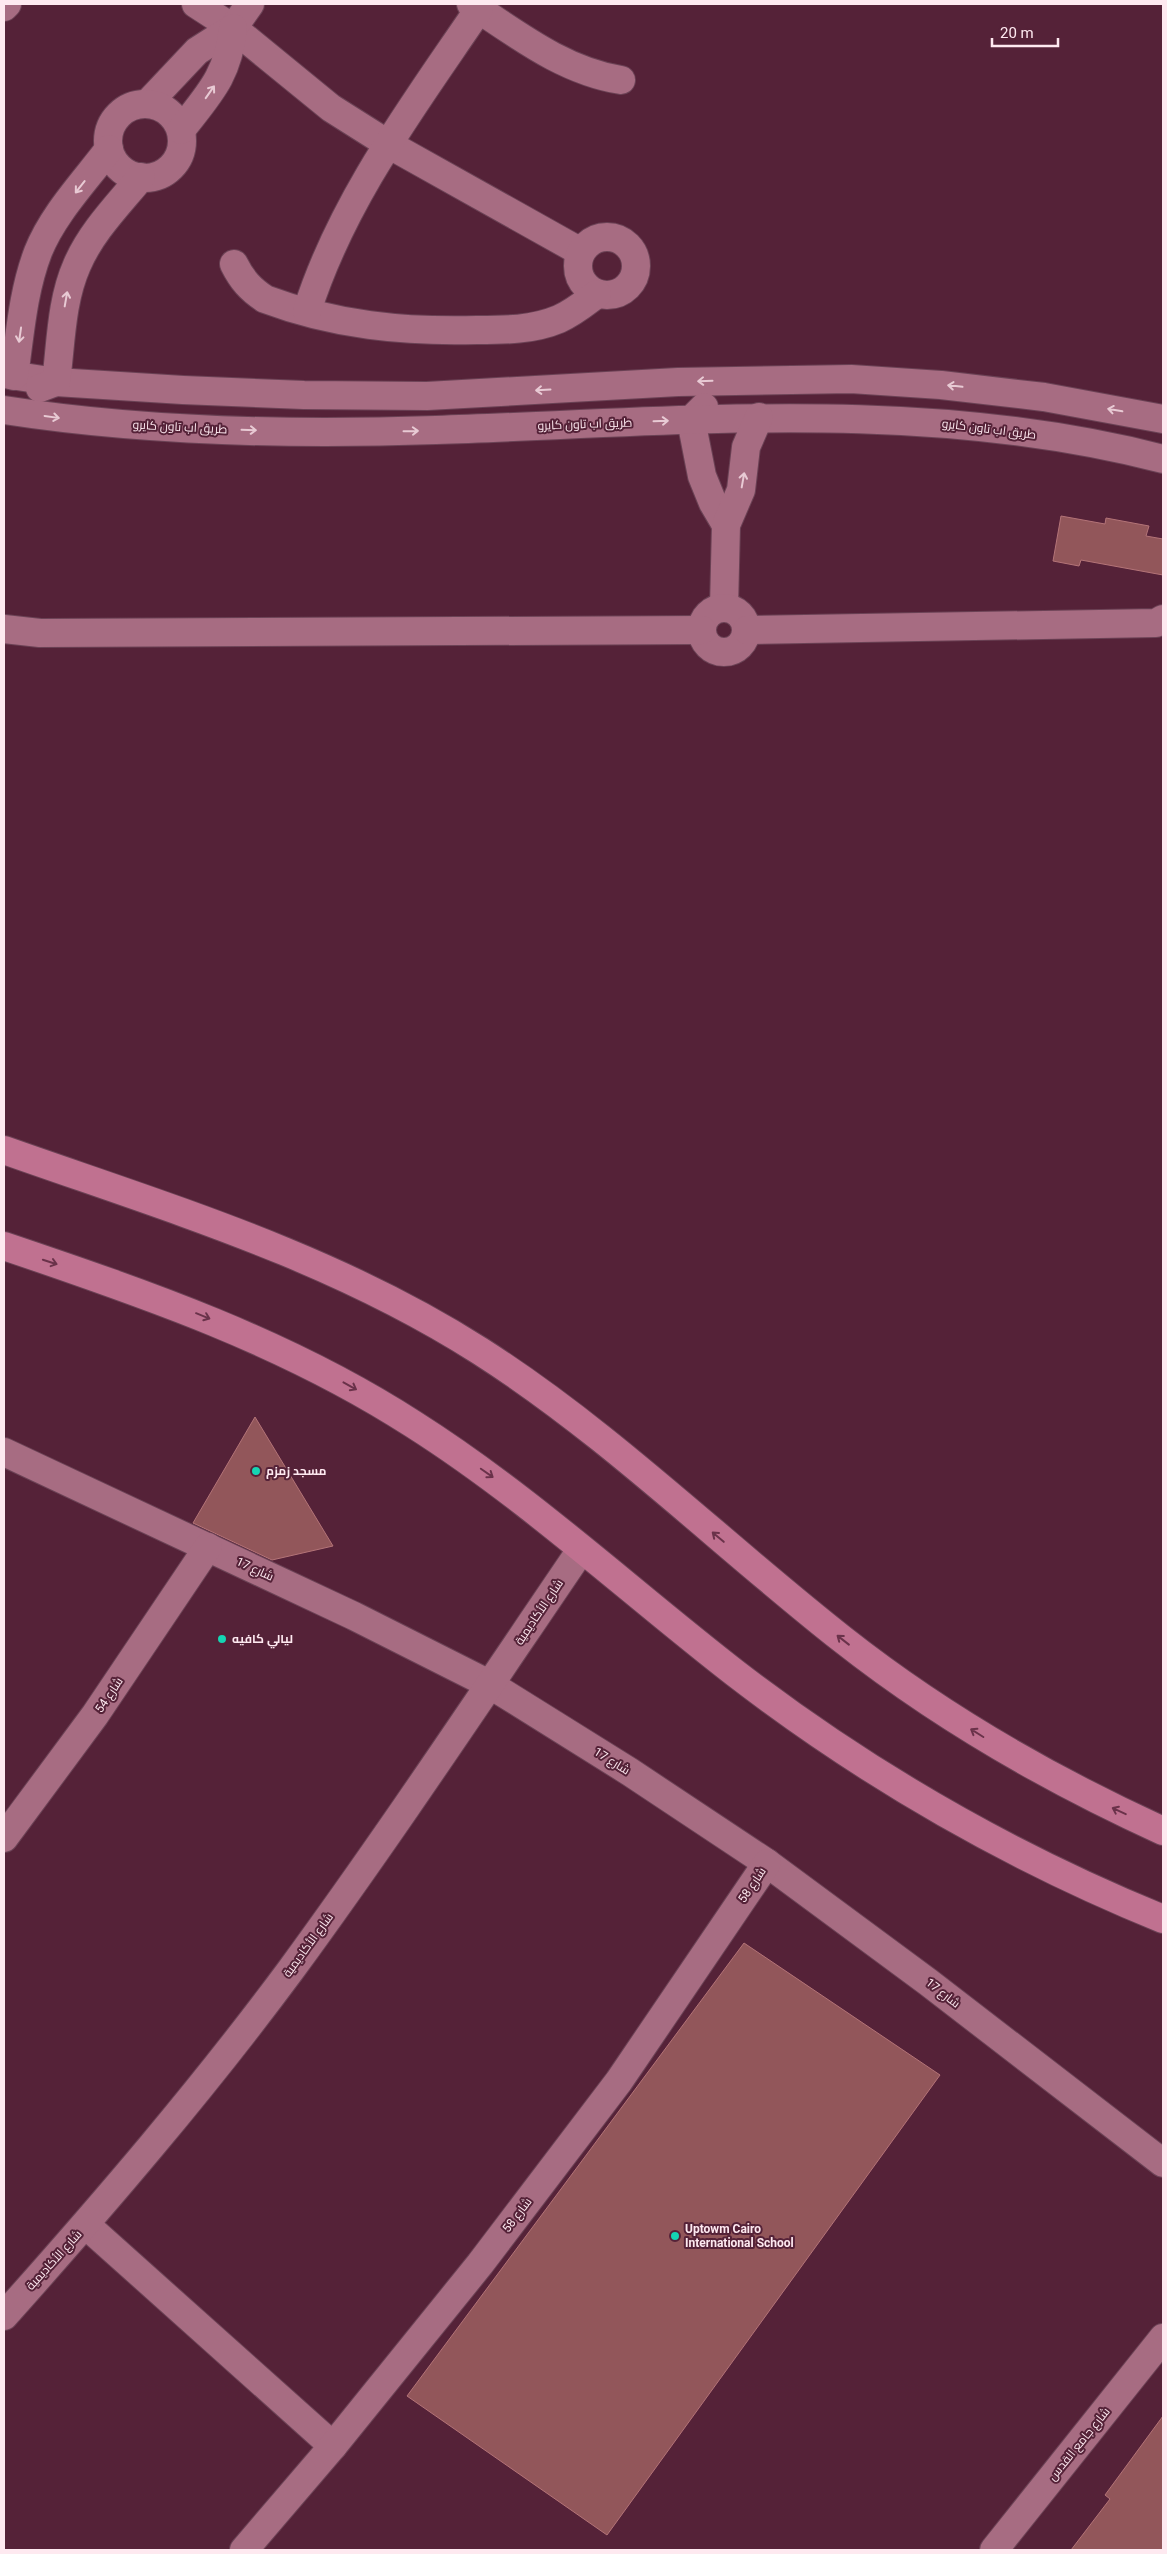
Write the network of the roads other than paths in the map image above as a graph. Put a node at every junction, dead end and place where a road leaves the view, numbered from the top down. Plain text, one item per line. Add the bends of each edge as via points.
1 (6, 4) edge
2 (196, 4) edge
3 (250, 4) edge
4 (475, 6) edge
5 (4, 7) edge
6 (233, 28) junction
7 (621, 80) dead end
8 (147, 104) junction
9 (181, 130) junction
10 (388, 144) junction
11 (109, 149) junction
12 (141, 177) junction
13 (581, 252) junction
14 (234, 264) dead end
15 (597, 294) junction
16 (307, 311) junction
17 (851, 379) junction
18 (7, 381) edge
19 (56, 382) junction
20 (4, 410) edge
21 (759, 417) junction
22 (1163, 419) edge
23 (691, 420) junction
24 (1163, 459) edge
25 (726, 525) junction
26 (724, 607) junction
27 (1163, 618) edge
28 (4, 629) edge
29 (702, 630) junction
30 (747, 630) junction
31 (40, 633) junction
32 (4, 647) edge
33 (4, 1150) edge
34 (4, 1246) edge
35 (4, 1452) edge
36 (208, 1547) junction
37 (581, 1550) junction
38 (489, 1684) junction
39 (1163, 1831) edge
40 (4, 1838) edge
41 (767, 1863) junction
42 (1163, 1919) edge
43 (1161, 2160) edge
44 (86, 2225) junction
45 (4, 2316) edge
46 (1163, 2338) edge
47 (333, 2446) junction
48 (244, 2550) edge
49 (994, 2550) edge

1 - 5 street
2 - 6 street
3 - 6 street
4 - 7 street via 560,61
4 - 10 street
6 - 8 street via 197,51
9 -> 6 street via 223,73 231,50
6 - 10 street via 331,108
8 - 9 street via 172,115
8 - 11 street via 129,108 120,114 110,130
9 - 12 street via 181,148 173,164 158,175
10 - 13 street
10 - 16 street via 328,252
11 - 12 street via 121,168
11 -> 18 street via 53,222 38,251 28,281
19 -> 12 street via 68,289 77,265 89,242
13 - 15 street via 578,261 581,281
13 - 15 street via 588,244 606,237 626,244 634,256 636,272 626,289 617,294
14 - 16 street via 241,278 265,299
15 - 16 street via 559,319 516,329 400,330 358,325
17 -> 19 street via 678,382 427,396 304,395
22 -> 17 street via 1044,396
17 - 23 street via 801,392 721,400 699,411
18 - 19 street
20 -> 23 street, طريق اب تاون كايرو via 186,429 300,432
21 - 23 street, طريق اب تاون كايرو
21 - 24 street, طريق اب تاون كايرو via 944,423 1041,435
25 -> 21 street via 741,490 746,447
23 - 25 street via 702,476
25 - 26 street
26 - 29 street via 708,614
26 - 30 street via 740,614
27 - 30 street via 1156,623
28 - 31 street
29 - 30 street via 708,646 724,652 740,646
29 - 31 street
31 - 32 street
39 -> 33 main road via 1059,1781 1003,1749 896,1679 794,1601 570,1414 432,1322 334,1271 283,1249
34 -> 37 main road via 171,1303 315,1367 457,1452 502,1484
35 - 36 street, شارع 17
36 - 38 street, شارع 17
36 - 40 street, شارع 54 via 95,1715
37 - 38 street, شارع الأكاديمية
37 - 42 main road via 737,1674 882,1774 1069,1878
38 - 41 street, شارع 17
38 - 44 street, شارع الأكاديمية via 383,1841 288,1972
41 - 43 street, شارع 17
41 - 47 street, شارع 58 via 620,2081 480,2264
44 - 45 street, شارع الأكاديمية
44 - 47 street
46 - 49 street, شارع جامع القدس
47 - 48 street, شارع 58

